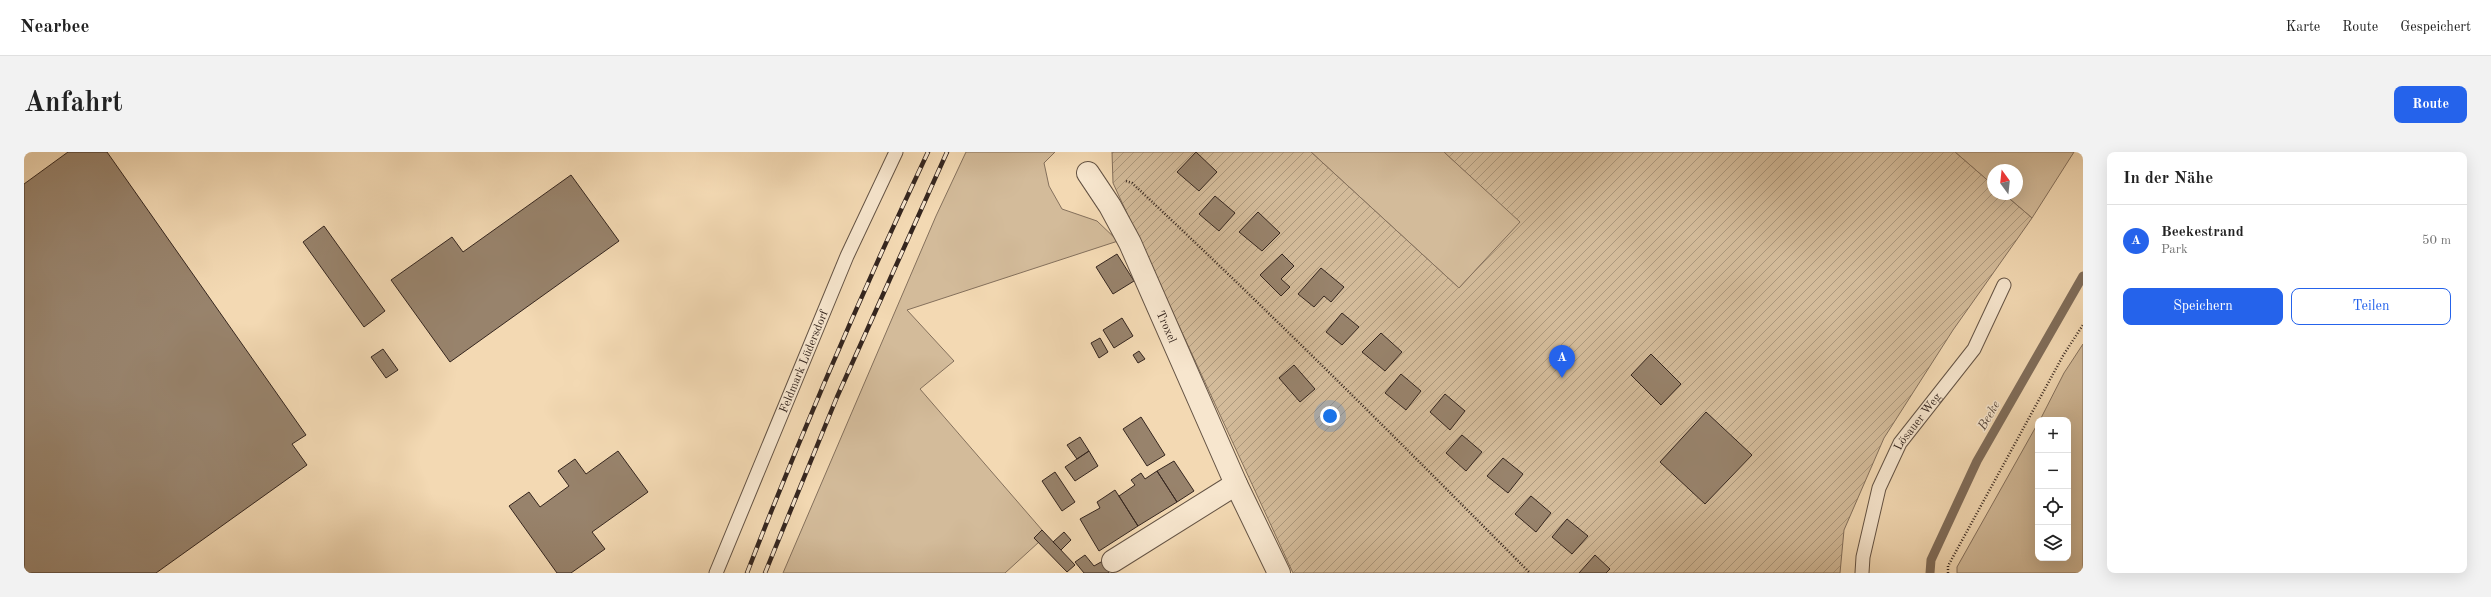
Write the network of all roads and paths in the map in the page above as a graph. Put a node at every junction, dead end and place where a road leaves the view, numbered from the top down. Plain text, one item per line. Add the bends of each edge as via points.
1 (896, 152) edge
2 (1088, 173) joint
3 (2004, 285) dead end
4 (2083, 325) edge
5 (1236, 484) junction
6 (1113, 561) dead end
7 (716, 573) edge
8 (1279, 573) edge
9 (1530, 573) edge
10 (1862, 573) edge
11 (1948, 573) edge

1 - 7 lane, Feldmark Lüdersdorf via 847,256
2 - 5 street, Troxel via 1130,243
2 - 9 path via 1132,183 1367,408
3 - 10 lane, Lösauer Weg via 1974,349 1900,444 1879,488 1862,557
4 - 11 path via 2064,354 1948,566
5 - 6 street
5 - 8 street, Troxel

